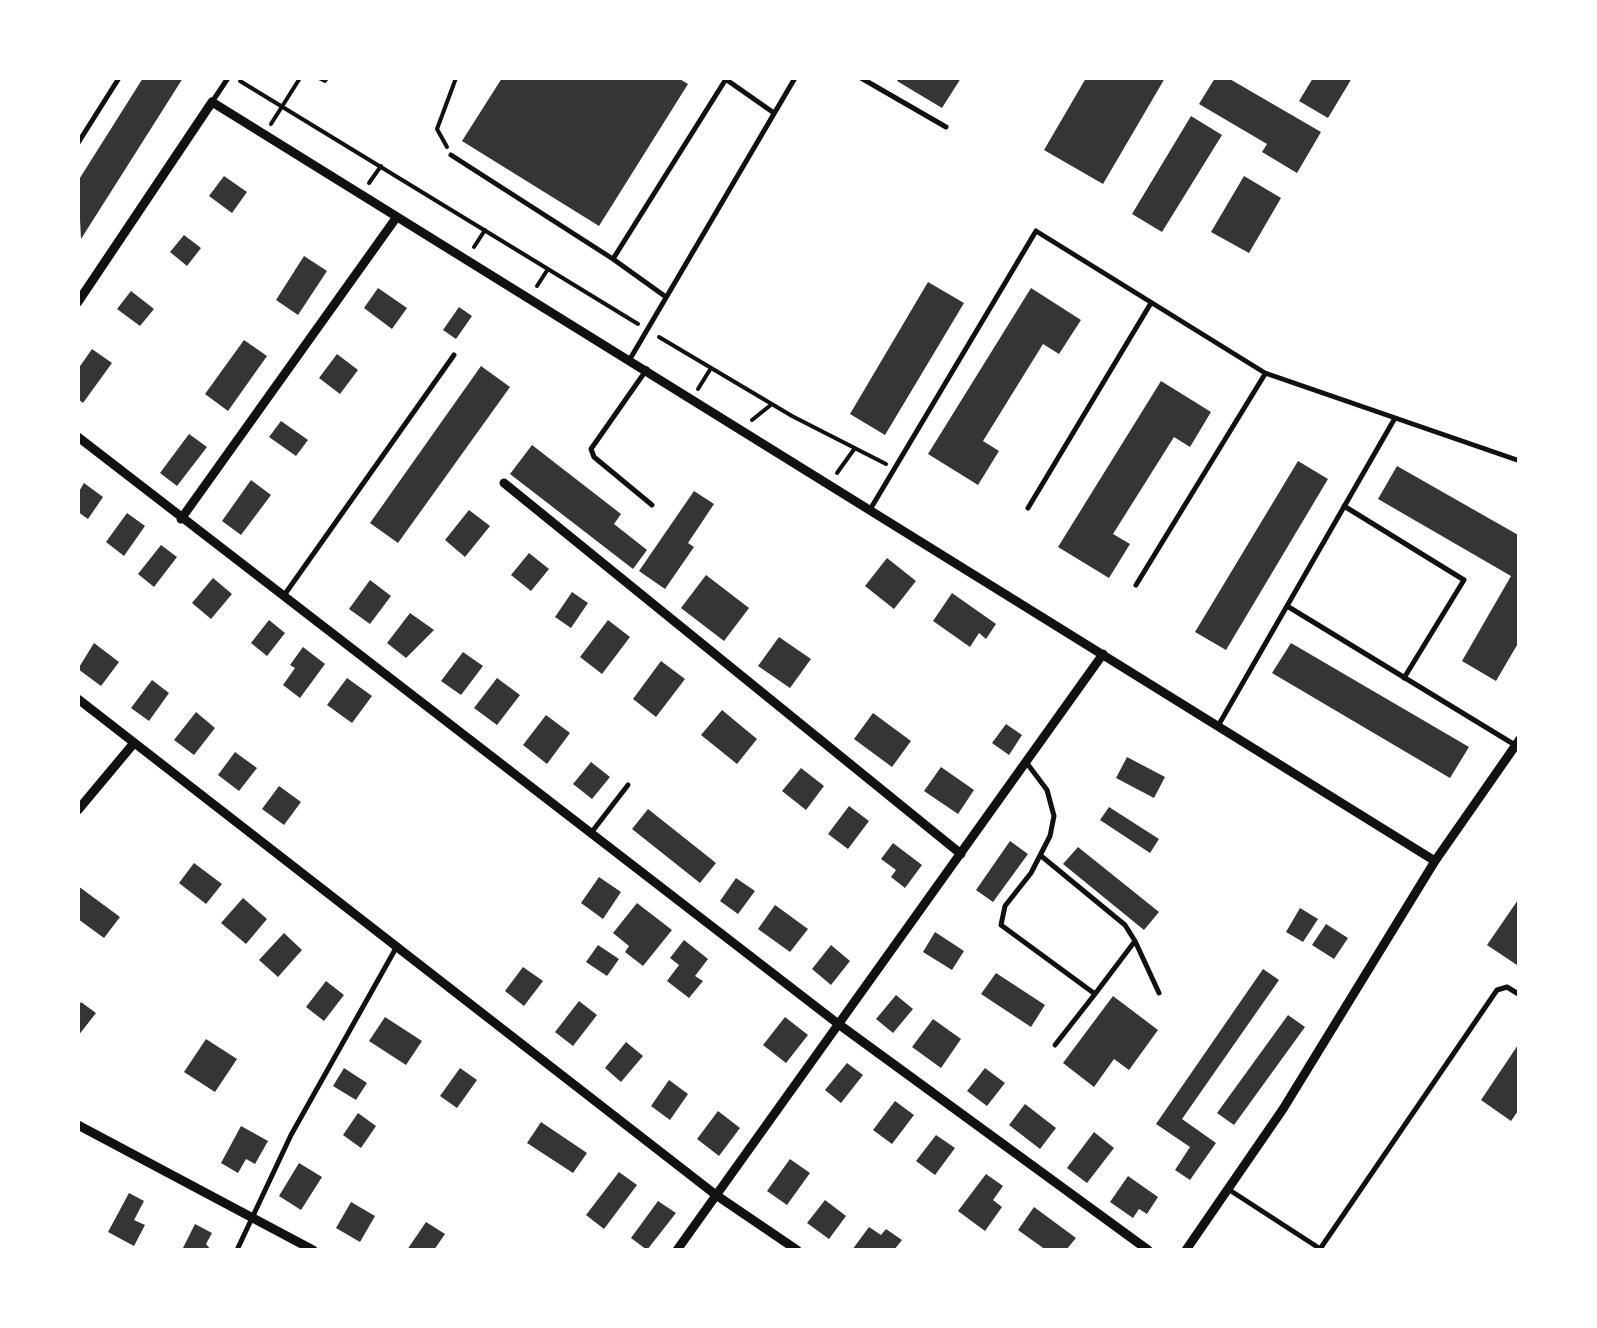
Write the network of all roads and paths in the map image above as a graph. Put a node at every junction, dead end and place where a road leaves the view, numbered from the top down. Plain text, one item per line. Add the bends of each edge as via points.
1 (119, 78) edge
2 (231, 78) edge
3 (300, 78) edge
4 (319, 78) edge
5 (327, 78) edge
6 (456, 78) edge
7 (725, 78) edge
8 (795, 78) edge
9 (861, 78) edge
10 (212, 102) junction
11 (282, 106) junction
12 (774, 113) junction
13 (946, 126) dead end
14 (265, 135) junction
15 (78, 142) edge
16 (452, 155) joint
17 (381, 166) junction
18 (360, 195) junction
19 (396, 218) junction
20 (485, 230) junction
21 (612, 258) junction
22 (466, 260) junction
23 (548, 269) junction
24 (666, 297) junction
25 (530, 298) junction
26 (78, 302) edge
27 (1151, 303) junction
28 (648, 330) junction
29 (454, 356) dead end
30 (630, 358) junction
31 (711, 368) junction
32 (647, 369) junction
33 (1265, 374) junction
34 (693, 398) junction
35 (772, 404) junction
36 (1395, 418) junction
37 (742, 428) junction
38 (78, 436) edge
39 (854, 448) junction
40 (1520, 461) edge
41 (894, 469) junction
42 (504, 483) dead end
43 (829, 483) junction
44 (652, 504) dead end
45 (1344, 506) junction
46 (1028, 508) dead end
47 (871, 509) junction
48 (181, 519) junction
49 (1136, 586) dead end
50 (284, 597) junction
51 (1287, 606) junction
52 (1103, 654) junction
53 (1404, 678) junction
54 (78, 700) edge
55 (1218, 726) junction
56 (1518, 742) edge
57 (134, 744) junction
58 (1509, 754) junction
59 (1520, 761) edge
60 (1026, 762) junction
61 (628, 784) dead end
62 (78, 810) edge
63 (591, 833) junction
64 (960, 854) junction
65 (1040, 855) junction
66 (1435, 861) junction
67 (1135, 941) junction
68 (397, 947) junction
69 (1159, 993) dead end
70 (1095, 994) junction
71 (1520, 996) edge
72 (837, 1022) junction
73 (1056, 1045) dead end
74 (78, 1125) edge
75 (1228, 1190) junction
76 (716, 1195) junction
77 (254, 1218) junction
78 (237, 1250) edge
79 (314, 1250) edge
80 (676, 1250) edge
81 (797, 1250) edge
82 (1148, 1250) edge
83 (1186, 1250) edge
84 (1321, 1250) edge

1 - 15 lane
2 - 10 lane
2 - 11 path
3 - 11 path
4 - 5 path
6 - 16 path via 438,129
7 - 12 lane
7 - 21 lane
8 - 12 lane
9 - 13 lane
10 - 14 street
10 - 26 street
11 - 14 path
11 - 17 path
12 - 24 lane
14 - 18 street
16 - 21 lane
17 - 18 path
17 - 20 path
18 - 19 street
19 - 22 street
19 - 48 street
20 - 22 path
20 - 23 path
21 - 24 lane
22 - 25 street
23 - 25 path
23 - 28 path
24 - 28 lane
25 - 30 street
27 - 33 lane
27 - 41 lane via 1036,230
27 - 46 lane
28 - 30 lane
28 - 31 path
29 - 50 lane
30 - 32 street
31 - 34 path
31 - 35 path
32 - 34 street
32 - 44 lane via 591,449
33 - 36 lane
33 - 49 lane
34 - 37 street
35 - 37 path
35 - 39 path
36 - 40 lane
36 - 45 lane
37 - 43 street
38 - 48 street
39 - 41 path
39 - 43 path
41 - 47 lane
42 - 64 street
43 - 47 street
45 - 51 lane
45 - 53 lane via 1464,580
47 - 52 street
48 - 50 street
50 - 63 street
51 - 53 lane
51 - 55 lane
52 - 55 street
52 - 60 street
53 - 56 lane
54 - 57 street
55 - 66 street
56 - 58 street
57 - 62 street
57 - 68 street
58 - 59 lane
58 - 66 street
60 - 64 street
60 - 65 lane via 1047,790 1054,816
61 - 63 lane
63 - 72 street
64 - 72 street
65 - 67 lane
65 - 70 lane via 1005,906 1001,924
66 - 75 street
67 - 69 lane
67 - 70 lane
68 - 76 street
68 - 77 lane via 291,1134
70 - 73 lane
71 - 84 lane via 1506,987 1497,990
72 - 76 street
72 - 82 street
74 - 77 street
75 - 83 street
75 - 84 lane
76 - 80 street
76 - 81 street
77 - 78 lane
77 - 79 street

